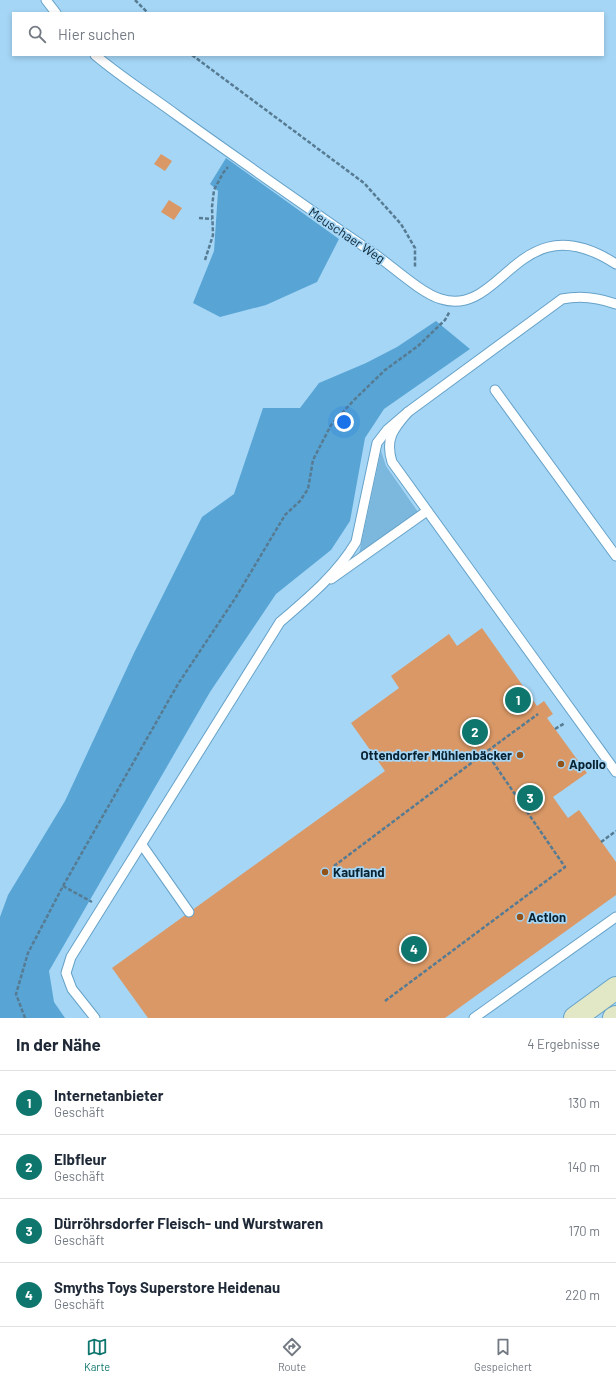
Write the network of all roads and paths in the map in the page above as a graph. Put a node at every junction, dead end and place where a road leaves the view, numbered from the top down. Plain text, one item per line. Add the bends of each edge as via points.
1 (46, 0) edge
2 (136, 0) edge
3 (55, 12) edge
4 (147, 12) edge
5 (96, 56) edge
6 (193, 56) edge
7 (237, 158) junction
8 (199, 218) dead end
9 (212, 219) junction
10 (204, 260) dead end
11 (616, 264) edge
12 (415, 283) junction
13 (454, 301) junction
14 (616, 304) edge
15 (495, 390) dead end
16 (408, 412) junction
17 (427, 511) junction
18 (616, 556) edge
19 (320, 586) junction
20 (538, 714) dead end
21 (486, 752) junction
22 (616, 774) edge
23 (616, 831) edge
24 (601, 842) dead end
25 (142, 845) junction
26 (334, 866) dead end
27 (63, 886) junction
28 (102, 908) junction
29 (189, 912) dead end
30 (616, 917) edge
31 (616, 988) edge
32 (385, 1001) dead end
33 (25, 1018) edge
34 (95, 1018) edge
35 (474, 1018) edge
36 (575, 1018) edge

1 - 3 lane
2 - 4 path
5 - 7 lane, Meuschaer Weg
6 - 12 path via 364,183 401,224 415,248
7 - 9 path via 223,173 214,190
7 - 12 lane, Meuschaer Weg
8 - 9 path
9 - 10 path via 212,236
11 - 13 lane, Meuschaer Weg via 599,253 574,245 552,245 533,252 518,262 475,297
12 - 13 lane, Meuschaer Weg via 441,299
13 - 27 path via 445,320 418,346 385,370 331,425 314,460 308,489 285,515 236,597 178,684
14 - 16 lane via 589,296 562,299
15 - 18 lane
16 - 17 lane via 397,424 388,450 392,462
16 - 19 lane via 386,430 377,443 356,542
17 - 19 lane
17 - 22 lane via 575,716 575,725 609,772
19 - 25 lane via 280,622
20 - 21 path
21 - 26 path
21 - 32 path via 565,867
23 - 24 path
25 - 28 lane
25 - 29 lane
27 - 28 path
27 - 33 path via 28,953 16,994
28 - 34 lane via 71,957 66,973 72,989
30 - 35 lane
31 - 36 main road

